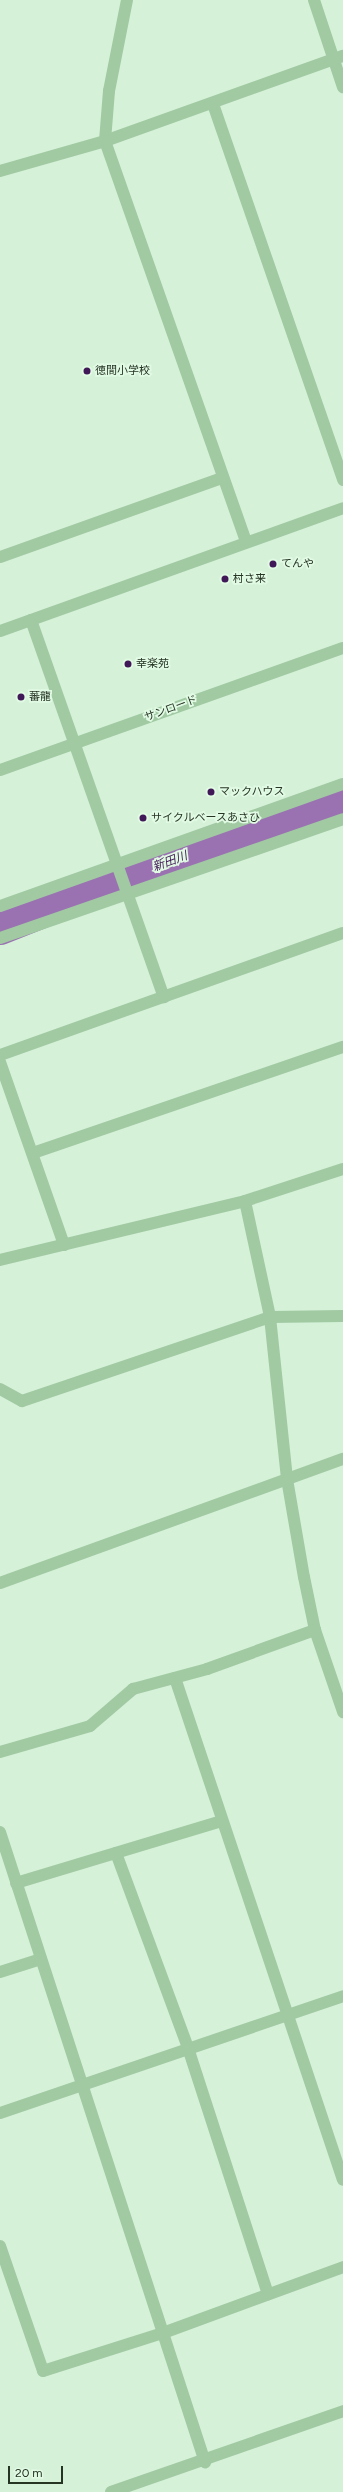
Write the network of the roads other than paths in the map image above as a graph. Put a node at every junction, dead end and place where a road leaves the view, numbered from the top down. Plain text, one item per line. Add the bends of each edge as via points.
1 (127, 0) edge
2 (314, 0) edge
3 (338, 57) edge
4 (343, 87) edge
5 (213, 104) junction
6 (105, 141) junction
7 (0, 171) edge
8 (222, 478) junction
9 (343, 480) edge
10 (343, 508) edge
11 (246, 542) junction
12 (0, 557) edge
13 (31, 620) junction
14 (0, 631) edge
15 (343, 648) edge
16 (75, 743) junction
17 (0, 770) edge
18 (343, 784) edge
19 (343, 819) edge
20 (120, 867) junction
21 (127, 888) junction
22 (0, 906) edge
23 (343, 933) edge
24 (0, 938) edge
25 (164, 997) junction
26 (343, 1046) edge
27 (0, 1055) edge
28 (0, 1062) edge
29 (33, 1153) junction
30 (343, 1169) edge
31 (245, 1201) junction
32 (64, 1245) junction
33 (0, 1260) edge
34 (343, 1316) edge
35 (270, 1317) junction
36 (0, 1389) edge
37 (343, 1459) edge
38 (287, 1478) junction
39 (0, 1582) edge
40 (315, 1630) junction
41 (175, 1678) junction
42 (343, 1712) edge
43 (0, 1752) edge
44 (221, 1821) junction
45 (0, 1832) edge
46 (116, 1854) junction
47 (16, 1883) junction
48 (41, 1959) junction
49 (0, 1972) edge
50 (343, 1996) edge
51 (287, 2015) junction
52 (188, 2048) junction
53 (83, 2086) junction
54 (0, 2113) edge
55 (343, 2180) edge
56 (0, 2246) edge
57 (343, 2267) edge
58 (268, 2294) junction
59 (163, 2333) junction
60 (343, 2411) edge
61 (205, 2462) junction
62 (111, 2492) edge

1 - 6 street via 109,91
2 - 3 street
3 - 4 street
3 - 5 street
5 - 6 street
5 - 9 street
6 - 7 street
6 - 8 street
8 - 11 street
8 - 12 street
10 - 11 street
11 - 13 street
13 - 14 street
13 - 16 street
15 - 16 street, サンロード
16 - 17 street, サンロード
16 - 20 street
18 - 20 street
19 - 21 street
20 - 21 street
20 - 22 street
21 - 24 street
21 - 25 street
23 - 25 street
25 - 27 street
26 - 29 street
28 - 29 street
29 - 32 street
30 - 31 street
31 - 32 street
31 - 35 street
32 - 33 street
34 - 35 street
35 - 36 street via 22,1401
35 - 38 street
37 - 38 street
38 - 39 street
38 - 40 street
40 - 41 street
40 - 42 street
41 - 43 street via 134,1689 90,1726
41 - 44 street
44 - 46 street
44 - 51 street
45 - 47 street
46 - 47 street
46 - 52 street
47 - 48 street
48 - 49 street
48 - 53 street
50 - 51 street
51 - 52 street
51 - 55 street
52 - 53 street
52 - 58 street
53 - 54 street
53 - 59 street
56 - 59 street via 43,2370
57 - 58 street
58 - 59 street
59 - 61 street
60 - 61 street
61 - 62 street

